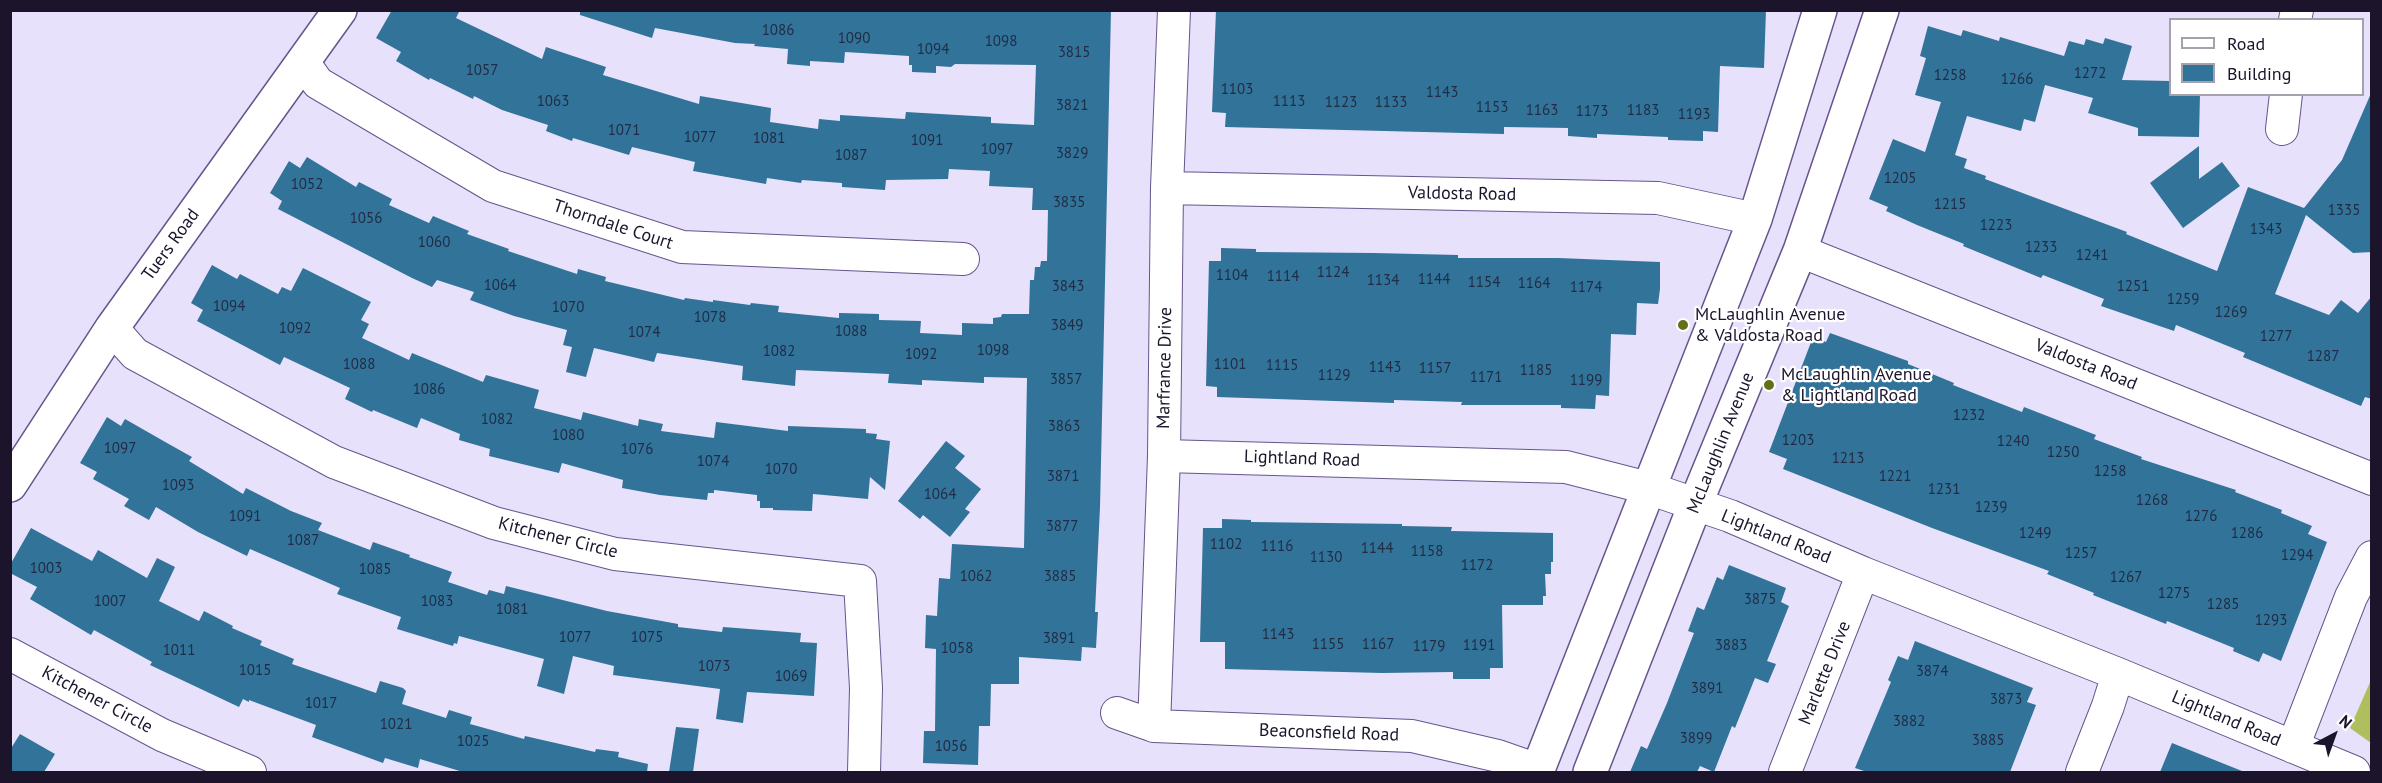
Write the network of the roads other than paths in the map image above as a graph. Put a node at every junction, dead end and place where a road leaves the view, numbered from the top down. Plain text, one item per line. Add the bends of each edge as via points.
1 (340, 10) edge
2 (1174, 10) edge
3 (1820, 10) edge
4 (1882, 10) edge
5 (303, 62) junction
6 (2286, 96) edge
7 (2282, 129) dead end
8 (1167, 188) junction
9 (1755, 219) junction
10 (1800, 251) junction
11 (963, 258) dead end
12 (112, 328) junction
13 (1164, 456) junction
14 (2372, 479) edge
15 (10, 484) edge
16 (1648, 488) junction
17 (1695, 505) junction
18 (2372, 557) edge
19 (1863, 573) junction
20 (10, 654) edge
21 (2118, 674) junction
22 (1117, 713) dead end
23 (1154, 726) junction
24 (2293, 747) junction
25 (1537, 771) edge
26 (250, 772) edge
27 (864, 772) edge
28 (1590, 772) edge
29 (1785, 772) edge
30 (2082, 772) edge
31 (2354, 772) edge

1 - 5 main road, Tuers Road
2 - 8 street, Marfrance Drive
3 - 9 main road
4 - 10 main road, McLaughlin Avenue
5 - 11 street, Thorndale Court via 318,83 493,186 682,247
5 - 12 main road, Tuers Road
6 - 7 street
8 - 9 street, Valdosta Road via 1658,198
8 - 13 street, Marfrance Drive
9 - 16 main road
10 - 14 street, Valdosta Road
10 - 17 main road, McLaughlin Avenue
12 - 15 main road, Tuers Road
12 - 27 street, Kitchener Circle via 135,354 334,462 494,523 615,554 860,581 866,688
13 - 16 street, Lightland Road via 1566,467
13 - 23 street, Marfrance Drive
16 - 17 street, Lightland Road
16 - 25 main road
17 - 19 street, Lightland Road
17 - 28 main road, McLaughlin Avenue
18 - 24 street via 2351,597
19 - 21 street, Lightland Road
19 - 29 street, Marlette Drive
20 - 26 street, Kitchener Circle via 162,735
21 - 24 street, Lightland Road
21 - 30 street
22 - 23 street, Beaconsfield Road
23 - 25 street, Beaconsfield Road via 1412,736 1498,756
24 - 31 street, Lightland Road

